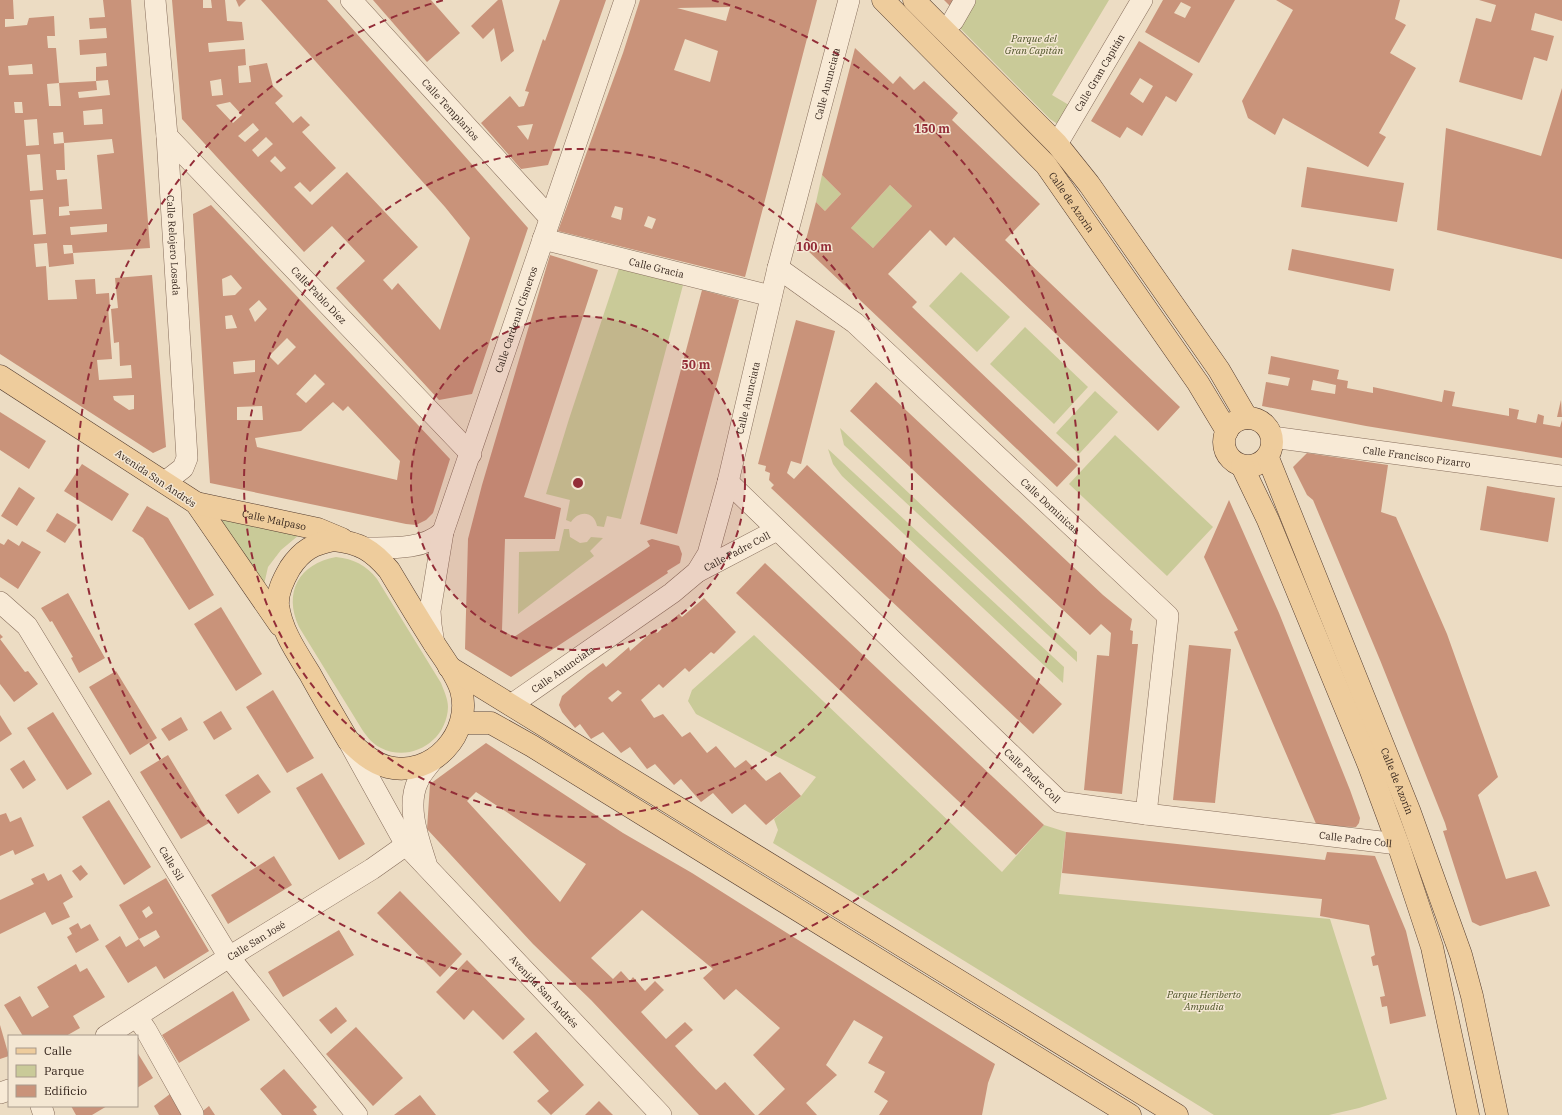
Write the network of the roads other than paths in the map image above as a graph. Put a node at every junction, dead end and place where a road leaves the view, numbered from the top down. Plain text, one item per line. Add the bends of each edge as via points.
1 (155, 0) edge
2 (351, 0) edge
3 (625, 0) edge
4 (849, 0) edge
5 (883, 0) edge
6 (914, 0) edge
7 (966, 0) edge
8 (1142, 0) edge
9 (952, 21) dead end
10 (167, 136) junction
11 (1057, 144) junction
12 (550, 218) junction
13 (543, 239) junction
14 (778, 268) junction
15 (771, 296) junction
16 (0, 376) edge
17 (1247, 418) junction
18 (1227, 431) junction
19 (1270, 448) junction
20 (471, 454) junction
21 (1242, 466) junction
22 (1562, 476) edge
23 (165, 482) junction
24 (728, 482) junction
25 (196, 503) junction
26 (777, 530) junction
27 (443, 532) junction
28 (358, 545) junction
29 (697, 572) junction
30 (0, 602) edge
31 (289, 639) junction
32 (434, 644) junction
33 (449, 667) junction
34 (511, 705) junction
35 (462, 723) junction
36 (348, 740) junction
37 (432, 760) junction
38 (1146, 814) junction
39 (1398, 844) junction
40 (406, 845) junction
41 (428, 867) junction
42 (229, 958) junction
43 (137, 1017) junction
44 (108, 1035) edge
45 (193, 1114) edge
46 (357, 1115) edge
47 (661, 1115) edge
48 (1130, 1115) edge
49 (1177, 1115) edge
50 (1468, 1115) edge
51 (1497, 1115) edge

1 - 10 street, Calle Relojero Losada
2 - 12 street, Calle Templarios
3 - 12 street, Calle Cardenal Cisneros
4 - 14 street, Calle Anunciata
5 - 18 main road, Calle de Azorín via 1046,165 1198,383
6 - 11 main road
7 - 9 street
8 - 11 street, Calle Gran Capitán
10 - 20 street, Calle Pablo Díez
10 - 23 street, Calle Relojero Losada via 187,458 183,468
11 - 17 main road via 1097,193 1219,370
12 - 13 street, Calle Cardenal Cisneros
13 - 15 street, Calle Gracia
13 - 20 street, Calle Cardenal Cisneros
14 - 15 street, Calle Anunciata
14 - 38 street, Calle Dominicas via 855,323 1168,616
15 - 24 street, Calle Anunciata
16 - 23 main road, Avenida San Andrés
17 - 18 main road via 1239,420
17 - 19 main road via 1254,418 1266,425
18 - 21 main road via 1224,438 1226,452 1235,463
19 - 21 main road via 1262,462 1249,467
19 - 22 street, Calle Francisco Pizarro
19 - 51 main road, Calle de Azorín via 1410,810 1461,955
20 - 27 street, Calle Cardenal Cisneros
21 - 39 main road via 1268,520 1368,763
23 - 25 main road, Avenida San Andrés
24 - 26 street, Calle Padre Coll
24 - 29 street, Calle Anunciata via 708,554
25 - 28 main road, Calle Malpaso via 318,529
25 - 31 main road, Avenida San Andrés
26 - 29 street, Calle Padre Coll
26 - 38 street, Calle Padre Coll via 1060,802
27 - 28 street, Calle Malpaso via 424,544 403,547
27 - 32 street, Calle Cardenal Cisneros via 430,611
28 - 31 main road via 334,540 318,543 294,562 279,591 278,605
28 - 32 main road via 379,558 389,570
29 - 34 street, Calle Anunciata via 666,598
30 - 42 street, Calle Sil via 27,626
31 - 36 main road
32 - 33 main road
33 - 34 main road
33 - 35 main road via 461,690
34 - 49 main road
35 - 37 main road via 455,738
35 - 48 main road via 491,723 532,746
36 - 37 main road via 373,761 387,767 402,769
36 - 40 street, Avenida San Andrés
37 - 41 street, Avenida San Andrés via 417,782 414,800 415,825
38 - 39 street, Calle Padre Coll
39 - 50 main road via 1432,947
40 - 41 street, Avenida San Andrés
40 - 42 street, Calle San José
41 - 47 street, Avenida San Andrés
42 - 43 street, Calle San José
42 - 46 street, Calle Sil
43 - 44 street, Calle San José
43 - 45 street

